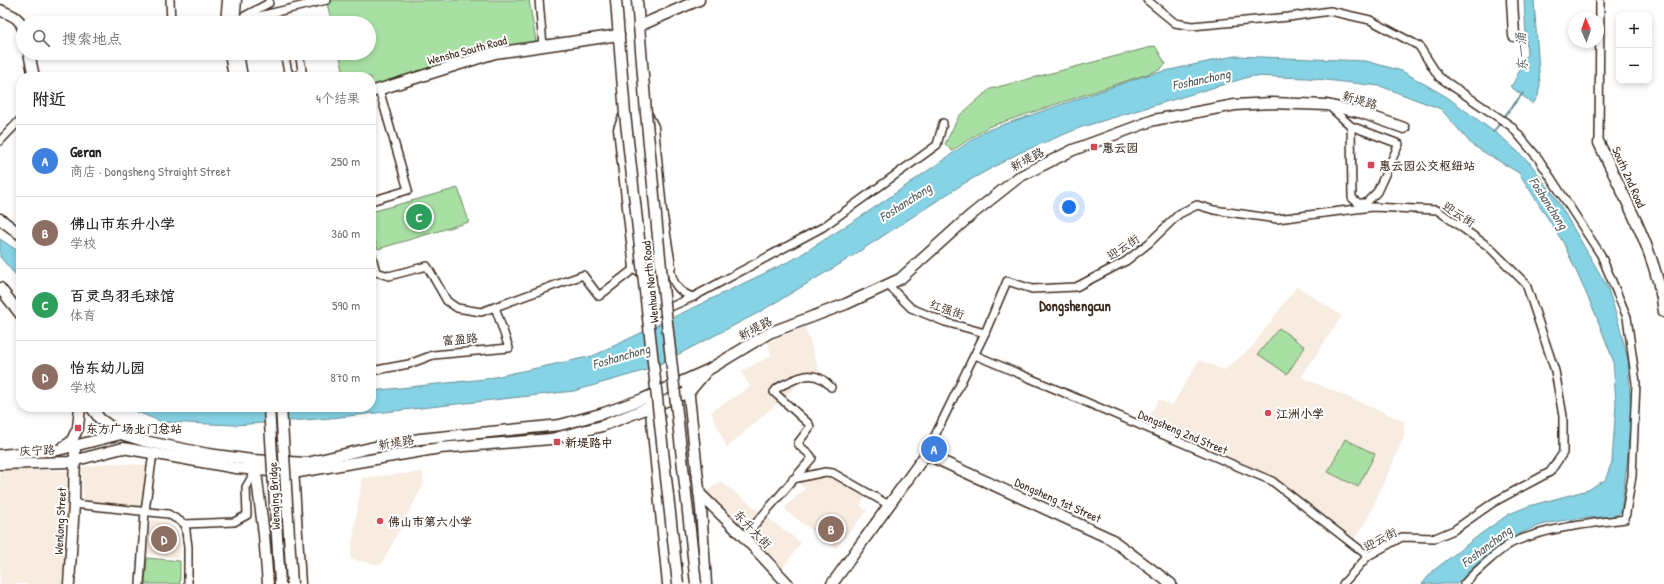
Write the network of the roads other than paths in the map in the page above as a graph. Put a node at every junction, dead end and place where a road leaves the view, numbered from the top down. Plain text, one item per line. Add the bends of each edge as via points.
1 (170, 0) edge
2 (228, 0) edge
3 (236, 0) edge
4 (269, 0) edge
5 (327, 0) edge
6 (539, 0) edge
7 (616, 0) edge
8 (637, 0) edge
9 (699, 0) edge
10 (1147, 0) edge
11 (1512, 0) edge
12 (1600, 0) edge
13 (0, 10) edge
14 (171, 16) edge
15 (229, 16) edge
16 (232, 16) edge
17 (242, 16) edge
18 (256, 16) edge
19 (16, 18) edge
20 (639, 26) junction
21 (619, 35) junction
22 (1514, 36) dead end
23 (543, 46) junction
24 (30, 60) edge
25 (231, 60) edge
26 (239, 60) edge
27 (285, 60) edge
28 (300, 60) edge
29 (33, 72) edge
30 (233, 72) edge
31 (241, 72) edge
32 (288, 72) edge
33 (301, 72) edge
34 (376, 90) edge
35 (376, 93) edge
36 (1327, 105) junction
37 (646, 113) junction
38 (625, 114) junction
39 (943, 123) dead end
40 (16, 124) edge
41 (1351, 126) junction
42 (1404, 128) dead end
43 (0, 141) edge
44 (1599, 143) joint
45 (376, 200) edge
46 (0, 219) edge
47 (16, 230) edge
48 (670, 266) junction
49 (635, 268) junction
50 (376, 272) edge
51 (888, 284) junction
52 (0, 288) edge
53 (1663, 293) edge
54 (693, 297) junction
55 (495, 307) junction
56 (16, 309) edge
57 (659, 312) dead end
58 (1664, 312) edge
59 (985, 333) junction
60 (974, 356) junction
61 (376, 370) edge
62 (708, 370) junction
63 (686, 380) junction
64 (831, 387) dead end
65 (689, 392) junction
66 (650, 396) junction
67 (651, 407) junction
68 (80, 412) edge
69 (95, 412) edge
70 (269, 412) edge
71 (281, 412) edge
72 (121, 434) junction
73 (75, 446) junction
74 (123, 448) junction
75 (58, 450) junction
76 (153, 453) junction
77 (926, 454) junction
78 (0, 455) edge
79 (76, 460) junction
80 (294, 462) junction
81 (0, 464) edge
82 (255, 465) junction
83 (293, 473) junction
84 (793, 480) junction
85 (699, 493) junction
86 (74, 504) junction
87 (889, 505) junction
88 (145, 511) junction
89 (185, 524) junction
90 (744, 537) junction
91 (1368, 556) junction
92 (69, 584) edge
93 (140, 584) edge
94 (188, 584) edge
95 (268, 584) edge
96 (280, 584) edge
97 (292, 584) edge
98 (300, 584) edge
99 (668, 584) edge
100 (678, 584) edge
101 (696, 584) edge
102 (706, 584) edge
103 (788, 584) edge
104 (832, 584) edge
105 (1171, 584) edge
106 (1343, 584) edge
107 (1464, 584) edge

1 - 14 street
2 - 15 main road
3 - 16 main road
4 - 17 street via 269,3
5 - 18 street
6 - 23 street
7 - 21 main road
8 - 20 main road, Wenhua North Road
9 - 20 main road
10 - 107 street via 1175,23 1192,26 1330,11 1370,20 1419,46 1439,77 1511,126 1538,158 1601,255 1627,317 1636,383 1632,476 1626,519 1556,528 1512,543
11 - 22 main road
12 - 44 street
13 - 19 main road
20 - 37 main road, Wenhua North Road
21 - 23 main road, Wensha South Road
21 - 38 main road
23 - 34 main road, Wensha South Road via 495,53
24 - 29 main road
25 - 30 main road
26 - 31 main road
27 - 32 street
28 - 33 street
35 - 45 street via 408,190
36 - 41 street
36 - 42 main road, 新堤路 via 1362,113
36 - 51 main road, 新堤路 via 1235,105 1154,120 1073,150 1019,177 971,215 900,279
37 - 48 main road via 653,127
37 - 101 main road, Wenhua North Road, bridge
38 - 49 main road via 619,129
38 - 100 main road, bridge
39 - 54 street via 937,146 822,227
40 - 43 street
41 - 41 street via 1352,198 1358,203 1366,203 1377,192 1399,144
44 - 53 main road, South 2nd Road via 1648,251
46 - 47 main road
48 - 49 main road via 640,271
48 - 54 street via 672,280 683,294
49 - 55 street via 599,296 583,275
50 - 55 street via 389,276 427,266 447,301 457,308 481,312
51 - 59 street, 红强街 via 911,308 945,322
51 - 62 main road, 新堤路 via 846,304 769,333
52 - 56 main road
53 - 58 main road, South 2nd Road
54 - 57 street
55 - 61 street, 富盈路 via 509,348 433,355 409,364
59 - 60 street
59 - 91 street, 迎云街 via 1007,281 1032,289 1076,288 1126,261 1179,214 1197,205 1277,219 1372,208 1437,210 1489,248 1526,284 1554,371 1564,416 1564,453 1550,472 1494,502 1454,530 1435,538 1402,537
60 - 77 street
60 - 91 street, Dongsheng 2nd Street via 1272,481
62 - 63 main road, 新堤路
62 - 65 main road, 新堤路
63 - 65 main road
63 - 66 main road, 新堤路
64 - 84 street via 825,381 808,375 776,388 774,392 810,427 798,443 812,458
65 - 67 main road, 新堤路
65 - 85 main road
66 - 67 main road
66 - 80 main road, 新堤路 via 560,426 420,439 307,463
67 - 83 main road, 新堤路 via 602,426 551,438 440,448
67 - 99 main road
68 - 75 main road via 78,428 71,442
69 - 72 main road, 新堤路
70 - 96 main road, Wenqing Bridge, bridge
71 - 97 main road, Wenqing Bridge, bridge
72 - 73 main road, 庆宁路
72 - 74 main road
72 - 82 main road, 新堤路 via 172,448
73 - 75 main road, 庆宁路
73 - 79 main road, Wenlong Street
74 - 76 main road, 新堤路
74 - 79 main road, 新堤路
75 - 78 main road, 庆宁路
76 - 82 main road, 新堤路 via 236,468
76 - 88 street
77 - 87 main road
77 - 105 main road, Dongsheng 1st Street via 1112,538
79 - 81 main road, 庆宁路
79 - 86 main road, Wenlong Street
80 - 82 main road, 新堤路
80 - 83 main road
82 - 83 main road, 新堤路
82 - 89 street via 246,487 247,515 234,522
82 - 95 main road
83 - 98 main road
84 - 87 street via 825,472 833,473
84 - 90 street
85 - 90 main road, 东升大街
85 - 102 main road
86 - 88 street
86 - 92 main road, Wenlong Street
87 - 104 main road
88 - 89 street via 168,514
88 - 93 street
89 - 94 street
90 - 103 main road, 东升大街
91 - 106 street, 迎云街

